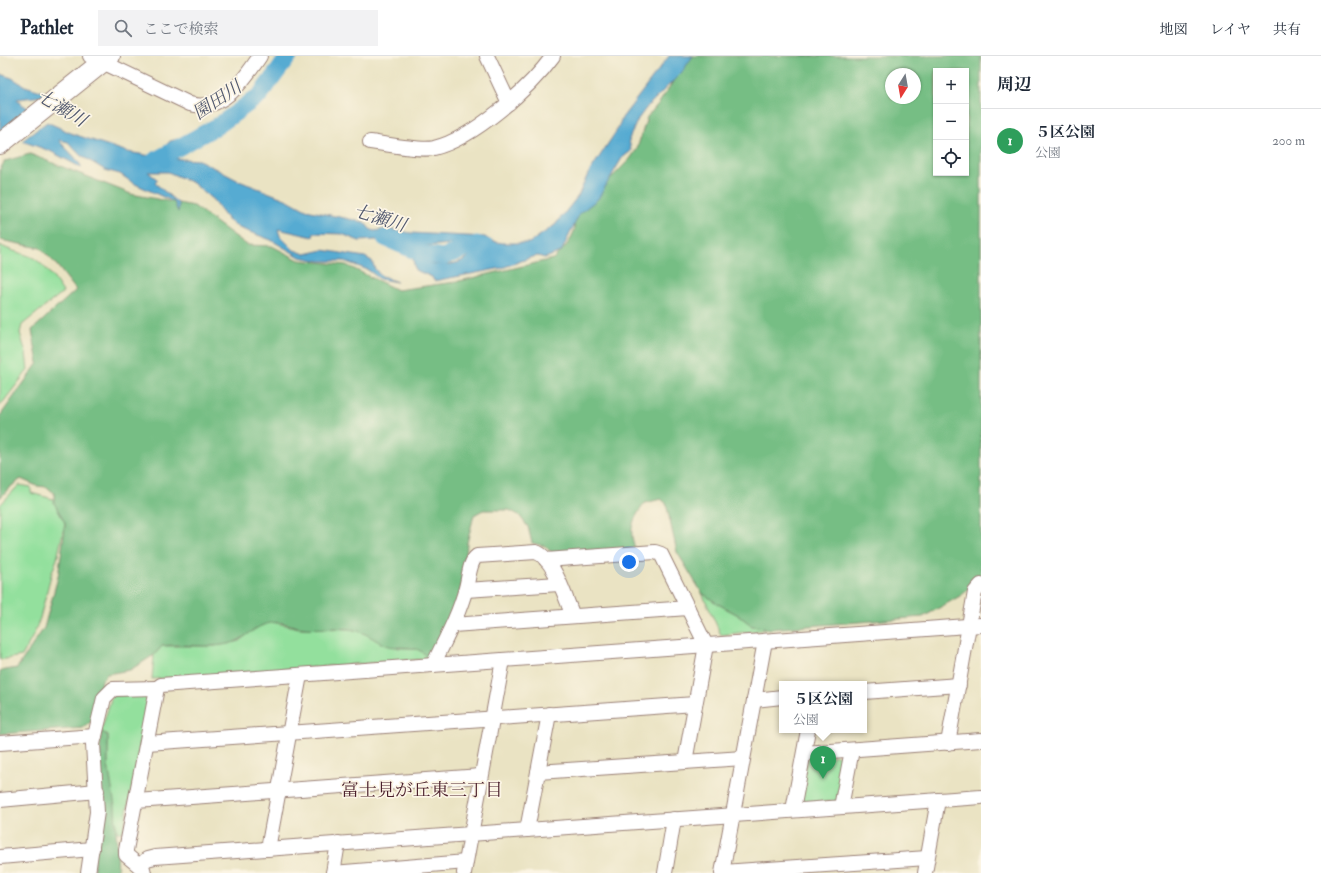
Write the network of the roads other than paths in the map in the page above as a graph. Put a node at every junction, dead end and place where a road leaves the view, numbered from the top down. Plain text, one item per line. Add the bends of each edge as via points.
1 (260, 56) edge
2 (487, 56) edge
3 (553, 56) edge
4 (99, 57) edge
5 (509, 103) junction
6 (370, 142) dead end
7 (0, 144) edge
8 (546, 560) junction
9 (559, 584) junction
10 (981, 585) edge
11 (466, 590) junction
12 (688, 608) junction
13 (573, 616) junction
14 (452, 625) junction
15 (975, 625) edge
16 (765, 641) junction
17 (706, 645) junction
18 (503, 660) junction
19 (434, 665) junction
20 (300, 675) junction
21 (959, 685) junction
22 (157, 688) junction
23 (867, 692) edge
24 (779, 697) edge
25 (754, 700) junction
26 (695, 704) junction
27 (548, 714) junction
28 (492, 718) junction
29 (289, 733) junction
30 (807, 733) edge
31 (95, 736) junction
32 (981, 740) edge
33 (0, 743) edge
34 (147, 743) junction
35 (948, 743) junction
36 (852, 750) junction
37 (804, 753) junction
38 (743, 758) junction
39 (685, 762) junction
40 (538, 772) junction
41 (482, 776) junction
42 (96, 790) junction
43 (278, 791) junction
44 (981, 797) edge
45 (0, 800) edge
46 (938, 800) junction
47 (136, 801) junction
48 (841, 807) junction
49 (794, 810) junction
50 (733, 815) junction
51 (674, 819) junction
52 (527, 830) junction
53 (471, 834) junction
54 (338, 844) junction
55 (92, 848) junction
56 (268, 849) junction
57 (0, 857) edge
58 (928, 858) junction
59 (465, 867) edge
60 (142, 869) edge
61 (782, 871) edge
62 (88, 873) edge
63 (333, 873) edge
64 (665, 873) edge
65 (722, 873) edge
66 (925, 873) edge

1 - 4 street via 236,88 213,104 204,107 190,104
2 - 5 street
3 - 5 street
4 - 7 highway via 78,81
5 - 6 street via 465,133 434,148
8 - 9 street via 554,570
8 - 11 street via 536,552 476,556 472,560
8 - 12 street via 658,552
9 - 11 street
9 - 13 street
10 - 15 street via 975,592
11 - 14 street
12 - 13 street
12 - 17 street
13 - 14 street
14 - 19 street
15 - 16 street
15 - 21 street
16 - 17 street
16 - 25 street
17 - 18 street
17 - 26 street
18 - 19 street
18 - 28 street
19 - 20 street
20 - 22 street via 161,685
20 - 29 street
21 - 23 street
21 - 35 street
22 - 31 street via 114,689 110,692 104,698
22 - 34 street
24 - 25 street
25 - 38 street
26 - 27 street
26 - 39 street
27 - 28 street
27 - 40 street
28 - 29 street
28 - 41 street
29 - 34 street
29 - 43 street
30 - 37 street
31 - 33 street
31 - 42 street via 93,749
32 - 35 street
34 - 47 street
35 - 36 street
36 - 37 street
36 - 48 street
37 - 49 street
38 - 39 street
38 - 50 street
39 - 40 street
40 - 52 street
41 - 43 street
41 - 53 street
42 - 45 street
42 - 55 street
43 - 47 street
43 - 56 street
44 - 46 street
46 - 48 street
46 - 58 street
47 - 60 street via 126,852
48 - 49 street
49 - 50 street
50 - 51 street
50 - 65 street
51 - 52 street
51 - 64 street
52 - 53 street
53 - 54 street
53 - 59 street
54 - 56 street
54 - 63 street
55 - 57 street
55 - 62 street
56 - 60 street via 156,857 147,860
58 - 61 street
58 - 66 street
59 - 63 street
61 - 65 street

